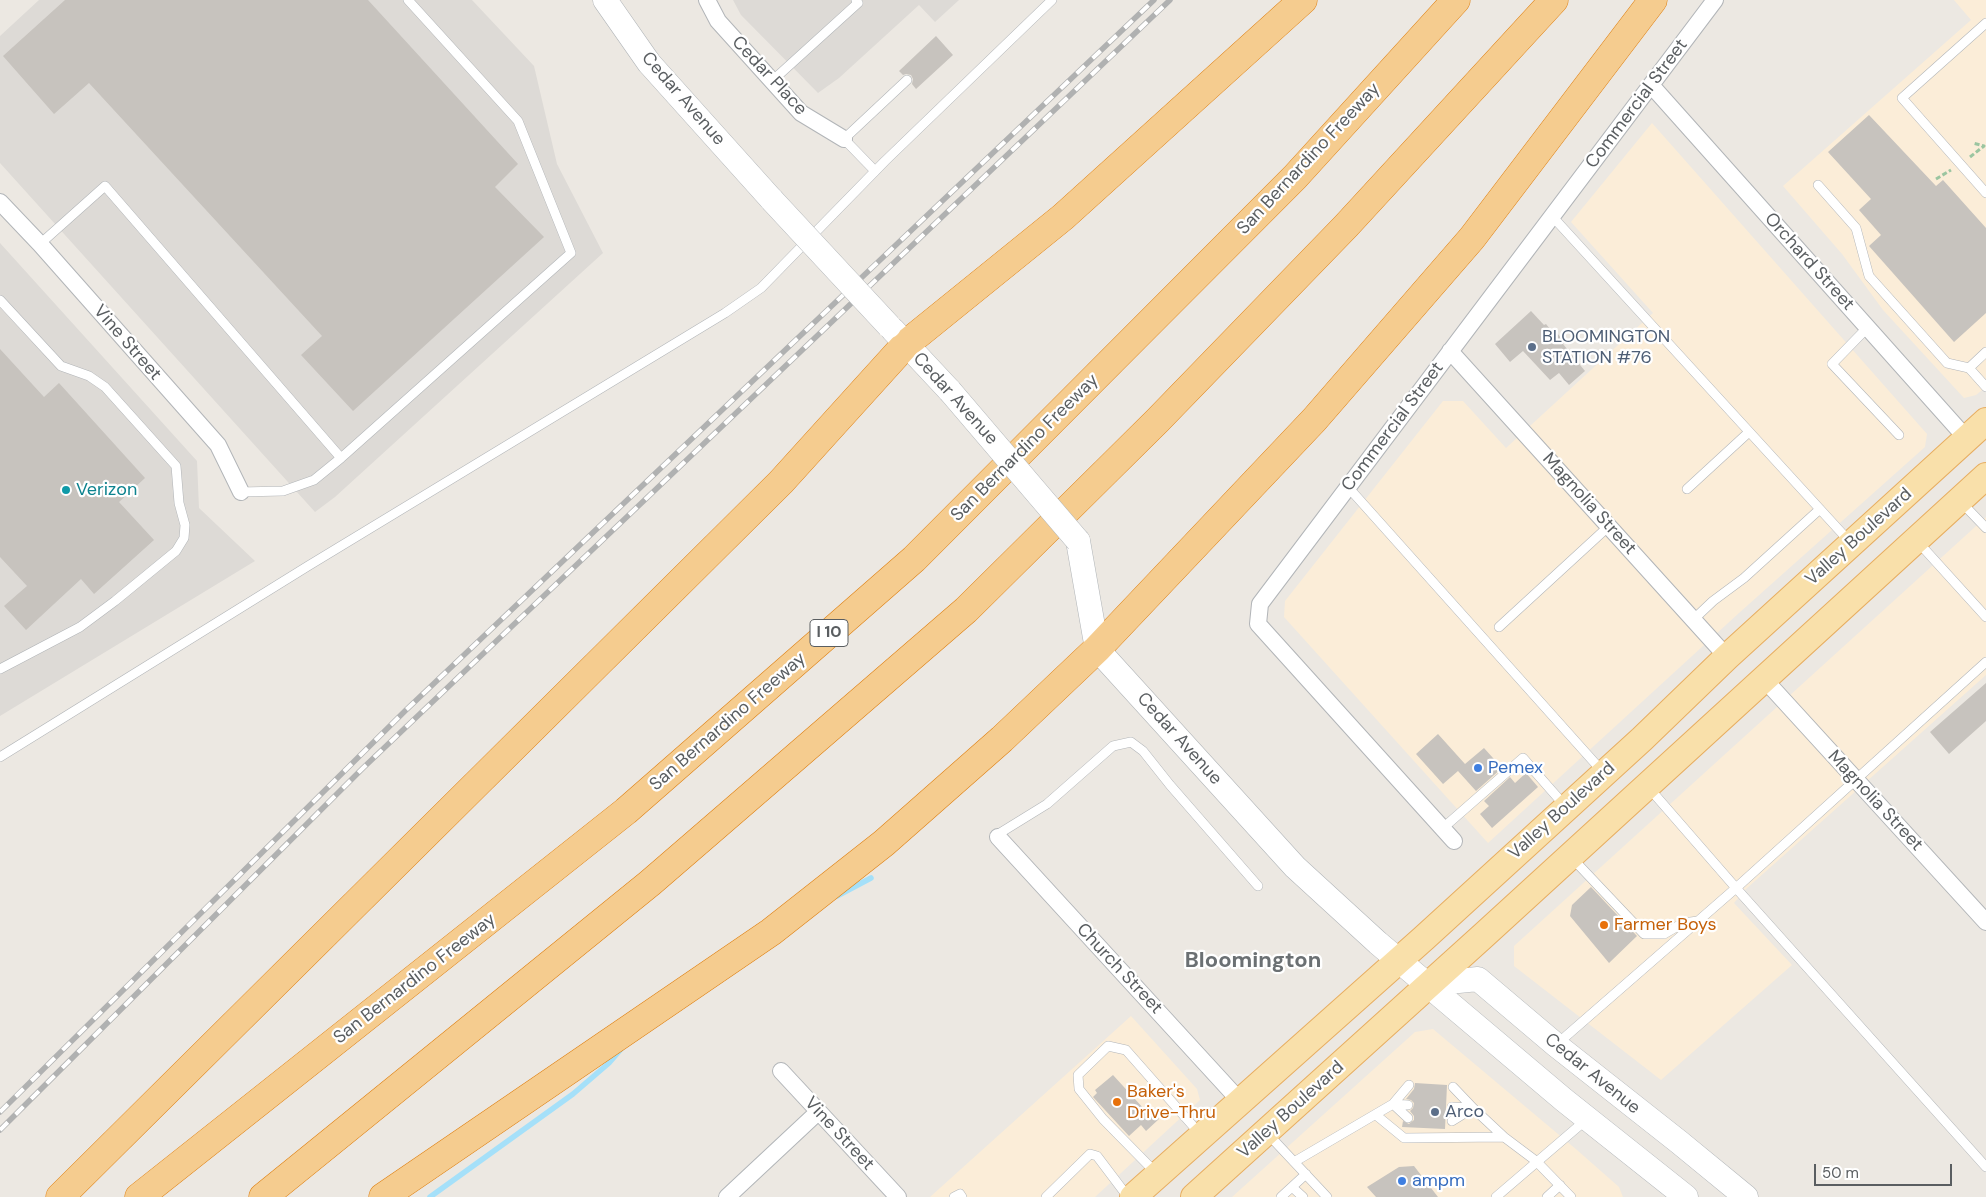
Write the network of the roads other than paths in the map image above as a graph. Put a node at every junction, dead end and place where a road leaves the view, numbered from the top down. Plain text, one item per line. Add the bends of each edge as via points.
1 (408, 0) edge
2 (605, 0) edge
3 (706, 0) edge
4 (1052, 0) edge
5 (1303, 0) edge
6 (1456, 0) edge
7 (1554, 0) edge
8 (1652, 0) edge
9 (1715, 0) edge
10 (858, 1) edge
11 (1986, 23) edge
12 (908, 80) dead end
13 (772, 81) junction
14 (1651, 85) junction
15 (844, 139) junction
16 (875, 171) junction
17 (1818, 185) dead end
18 (1986, 193) edge
19 (0, 202) edge
20 (1552, 216) junction
21 (40, 244) junction
22 (0, 300) edge
23 (1867, 328) junction
24 (897, 335) junction
25 (1450, 351) junction
26 (1986, 352) edge
27 (1969, 368) junction
28 (1986, 387) edge
29 (1986, 421) edge
30 (1749, 432) junction
31 (1899, 435) dead end
32 (1967, 439) junction
33 (341, 458) junction
34 (1986, 476) edge
35 (1348, 487) junction
36 (1688, 489) dead end
37 (241, 492) joint
38 (1959, 500) junction
39 (1820, 509) junction
40 (1609, 526) junction
41 (1986, 528) edge
42 (1916, 540) junction
43 (1852, 544) junction
44 (1986, 617) edge
45 (1694, 619) junction
46 (1499, 628) dead end
47 (1097, 649) junction
48 (1727, 657) junction
49 (1986, 662) edge
50 (0, 669) edge
51 (1764, 679) junction
52 (0, 757) edge
53 (1604, 773) junction
54 (1856, 781) junction
55 (1647, 786) junction
56 (1566, 807) junction
57 (1443, 828) junction
58 (998, 838) joint
59 (1454, 841) dead end
60 (1570, 856) junction
61 (1258, 886) dead end
62 (1736, 888) junction
63 (1698, 921) junction
64 (1986, 922) edge
65 (1399, 960) junction
66 (1429, 984) junction
67 (1556, 1045) junction
68 (781, 1070) dead end
69 (1408, 1085) dead end
70 (1453, 1087) dead end
71 (1240, 1101) junction
72 (1393, 1104) junction
73 (1408, 1105) dead end
74 (1452, 1107) dead end
75 (1474, 1108) junction
76 (818, 1112) junction
77 (1376, 1115) junction
78 (1408, 1118) dead end
79 (1587, 1118) junction
80 (1452, 1120) dead end
81 (1266, 1133) junction
82 (1201, 1136) junction
83 (1504, 1137) junction
84 (1536, 1160) junction
85 (1642, 1161) junction
86 (1294, 1162) junction
87 (1986, 1167) edge
88 (1306, 1174) junction
89 (1158, 1175) junction
90 (1560, 1185) junction
91 (1292, 1187) junction
92 (60, 1197) edge
93 (139, 1197) edge
94 (263, 1197) edge
95 (383, 1197) edge
96 (727, 1197) edge
97 (898, 1197) edge
98 (954, 1197) edge
99 (962, 1197) edge
100 (1046, 1197) edge
101 (1128, 1197) edge
102 (1133, 1197) edge
103 (1194, 1197) edge
104 (1281, 1197) edge
105 (1303, 1197) edge
106 (1327, 1197) edge
107 (1496, 1197) edge
108 (1547, 1197) edge
109 (1571, 1197) edge
110 (1657, 1197) edge
111 (1686, 1197) edge
112 (1746, 1197) edge

1 - 33 lane via 518,121 571,253
2 - 24 main road, Cedar Avenue, bridge via 649,63
3 - 13 street, Cedar Place via 718,21
4 - 16 lane
5 - 24 highway via 1063,217
6 - 93 highway, San Bernardino Freeway / I 10 via 1295,178 914,559 626,811
7 - 94 highway via 1346,226 1158,420 966,610 650,883
8 - 47 highway via 1472,238 1314,420
9 - 14 street, Commercial Street
10 - 13 lane
11 - 18 lane via 1902,98
12 - 15 lane
13 - 15 street, Cedar Place via 801,113
14 - 20 street, Commercial Street
14 - 23 street, Orchard Street
15 - 16 lane
16 - 52 lane via 761,288 725,313
17 - 27 lane via 1856,228 1869,276 1947,363
19 - 21 street, Vine Street
20 - 25 street, Commercial Street
20 - 30 lane
21 - 33 lane via 104,186
21 - 37 street, Vine Street via 218,445
22 - 50 lane via 61,366 89,376 105,387 176,466 184,525 184,538 176,551 114,601 80,627
23 - 31 lane via 1832,364
23 - 32 street, Orchard Street
24 - 47 main road, Cedar Avenue, bridge via 950,391 1078,540
24 - 92 highway via 781,482
25 - 35 street, Commercial Street
25 - 40 street, Magnolia Street
26 - 27 lane
27 - 28 lane
29 - 32 main road, Valley Boulevard
30 - 36 lane
30 - 39 lane
32 - 43 main road, Valley Boulevard
33 - 37 lane via 314,480 283,491
34 - 38 main road, Valley Boulevard
35 - 53 lane
35 - 57 street, Commercial Street via 1260,604 1258,624
38 - 41 lane
38 - 42 main road, Valley Boulevard
39 - 43 lane
39 - 45 lane
40 - 45 street, Magnolia Street
40 - 46 lane
42 - 44 lane
42 - 51 main road, Valley Boulevard
43 - 48 main road, Valley Boulevard
45 - 48 street, Magnolia Street
47 - 65 main road, Cedar Avenue via 1295,866
47 - 95 highway via 1002,739 884,843 771,932
48 - 53 main road, Valley Boulevard
49 - 54 lane
51 - 54 street, Magnolia Street
51 - 55 main road, Valley Boulevard
53 - 56 main road, Valley Boulevard
54 - 62 lane
54 - 64 street, Magnolia Street
55 - 60 main road, Valley Boulevard
55 - 62 lane
56 - 57 lane via 1523,758
56 - 65 main road, Valley Boulevard
57 - 59 street, Commercial Street
58 - 61 lane via 1000,833 1047,804 1113,746 1131,742 1143,751
58 - 71 street, Church Street
60 - 63 lane via 1644,934 1664,934 1683,924
60 - 66 main road, Valley Boulevard
62 - 63 lane
62 - 87 lane
63 - 67 lane
65 - 66 main road, Cedar Avenue
65 - 71 main road, Valley Boulevard
66 - 67 main road, Cedar Avenue via 1478,979
66 - 79 main road, Cedar Avenue
66 - 81 main road, Valley Boulevard
67 - 112 main road, Cedar Avenue
68 - 76 street, Vine Street
69 - 72 lane
70 - 75 lane
71 - 82 main road, Valley Boulevard
72 - 73 lane
72 - 77 lane
72 - 78 lane
74 - 75 lane
75 - 80 lane
75 - 83 lane
76 - 96 street
76 - 97 street, Vine Street
77 - 83 lane via 1404,1138
77 - 86 lane
79 - 84 lane
79 - 85 main road, Cedar Avenue
81 - 86 lane
81 - 103 main road, Valley Boulevard
82 - 89 main road, Valley Boulevard
82 - 89 lane via 1126,1050 1108,1046 1078,1075 1079,1089 1103,1119
83 - 84 lane
84 - 90 lane
84 - 107 lane
85 - 110 main road
85 - 111 main road, Cedar Avenue
86 - 88 lane
88 - 91 lane
88 - 106 lane
89 - 102 main road, Valley Boulevard
90 - 108 lane
90 - 109 lane
91 - 104 lane
91 - 105 lane
98 - 99 lane via 960,1194
100 - 101 lane via 1090,1154 1096,1156

